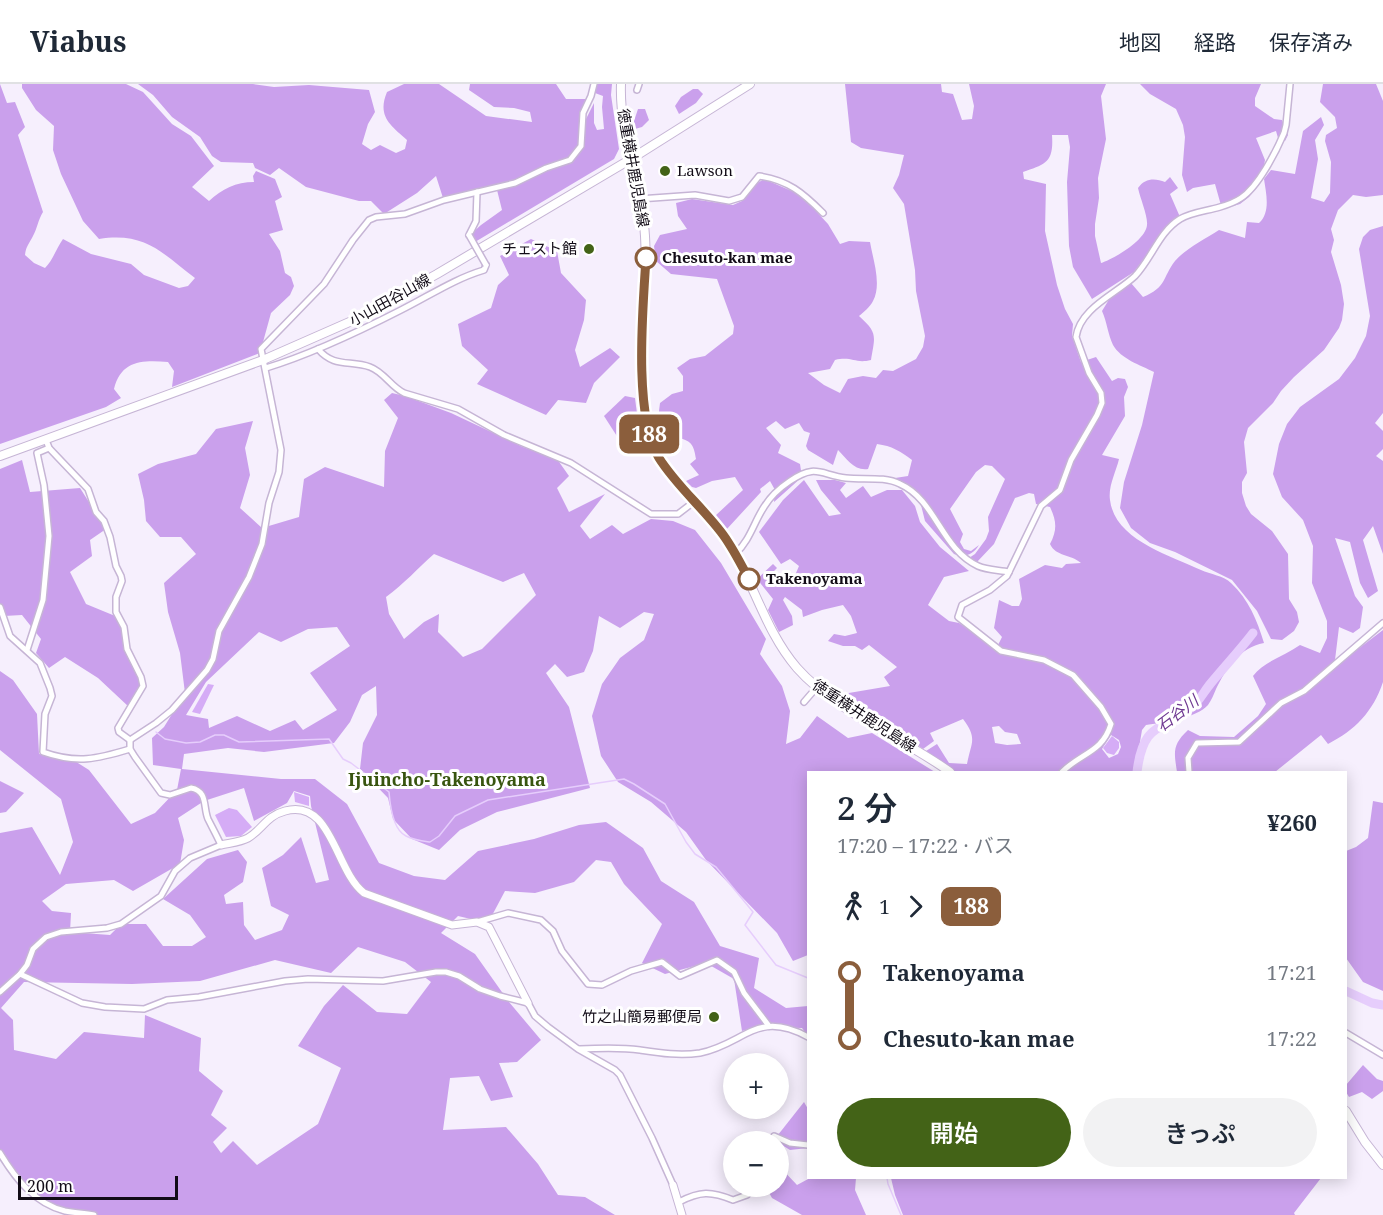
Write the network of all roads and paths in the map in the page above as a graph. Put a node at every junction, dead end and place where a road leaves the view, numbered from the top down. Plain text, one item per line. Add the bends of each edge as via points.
1 (594, 84) edge
2 (621, 84) edge
3 (750, 84) edge
4 (1290, 84) edge
5 (631, 159) junction
6 (477, 192) junction
7 (639, 199) junction
8 (823, 213) dead end
9 (318, 349) junction
10 (264, 364) junction
11 (47, 444) junction
12 (0, 456) edge
13 (695, 501) junction
14 (736, 553) junction
15 (1009, 572) junction
16 (0, 607) edge
17 (1383, 623) edge
18 (27, 650) junction
19 (817, 687) junction
20 (804, 702) dead end
21 (130, 740) junction
22 (130, 749) junction
23 (948, 771) edge
24 (1063, 771) edge
25 (1189, 771) edge
26 (221, 844) junction
27 (477, 922) junction
28 (20, 974) junction
29 (0, 992) edge
30 (528, 1003) junction
31 (769, 1026) junction
32 (1347, 1034) edge
33 (807, 1036) edge
34 (578, 1049) junction
35 (1383, 1055) edge
36 (1347, 1112) edge
37 (789, 1143) edge
38 (807, 1145) edge
39 (0, 1153) edge
40 (1383, 1165) edge
41 (673, 1185) joint
42 (723, 1196) edge
43 (726, 1197) edge
44 (741, 1197) edge
45 (679, 1202) junction
46 (94, 1215) edge
47 (682, 1215) edge

1 - 6 street via 583,113 581,146 570,160 515,183
2 - 5 main road, 徳重横井鹿児島線
3 - 5 main road, 小山田谷山線
4 - 15 street via 1284,133 1252,188 1224,206 1179,219 1164,233 1134,276 1082,322 1076,337 1102,403 1071,460 1063,485 1041,506
5 - 7 main road, 徳重横井鹿児島線
5 - 10 main road, 小山田谷山線 via 392,300
6 - 9 street, bridge via 476,221 469,235 486,265 484,270
6 - 10 street via 405,214 369,220 324,284 261,349
7 - 8 street via 695,195 729,201 742,197 759,176 802,192
7 - 13 main road, 徳重横井鹿児島線 via 645,236 642,335 648,433 659,458
9 - 10 street
9 - 13 street via 336,362 371,367 396,390 458,410 504,435 571,463 651,514 678,514
10 - 11 main road, 小山田谷山線
10 - 21 street via 281,461 259,553 219,631 207,670 172,710
11 - 12 main road, 小山田谷山線
11 - 18 street via 37,453 49,537 43,600
11 - 21 street via 88,489 96,512 104,521 121,576 116,612 143,686 118,728
13 - 14 main road, 徳重横井鹿児島線
14 - 15 street via 766,504 793,479 817,470 845,478 900,483 925,505 949,542 968,561
14 - 19 main road, 徳重横井鹿児島線 via 789,657
15 - 24 street via 999,583 962,604 957,617 1001,651 1044,660 1067,670 1101,707 1111,724 1106,739
16 - 18 street via 10,636
17 - 25 street via 1304,692 1281,703 1239,742 1197,743 1188,758
18 - 22 street via 40,663 52,696 45,714 43,752 77,760
19 - 20 street
19 - 23 main road, 徳重横井鹿児島線
21 - 22 street
22 - 26 street via 161,793 170,795 191,788 200,792
26 - 27 street via 249,837 275,814 303,810 320,820 344,867 364,893 452,925
26 - 28 street via 190,858 175,871 161,896 121,924 46,936 33,949
27 - 30 street via 489,927
27 - 31 street via 508,913 541,920 553,931 562,951 588,984 602,985 662,962 680,976 717,960 734,972 744,993
28 - 29 street
28 - 30 street via 82,1003 105,1007 144,1009 167,1000 294,980 383,981 446,972 480,989
30 - 34 street via 535,1016
31 - 33 street
31 - 34 street via 686,1055 611,1047
32 - 35 street
34 - 41 street via 620,1075
36 - 40 main road
37 - 38 street
39 - 46 street via 27,1190 64,1211
41 - 45 street
42 - 45 street via 694,1194
43 - 44 street via 733,1200
45 - 47 street

